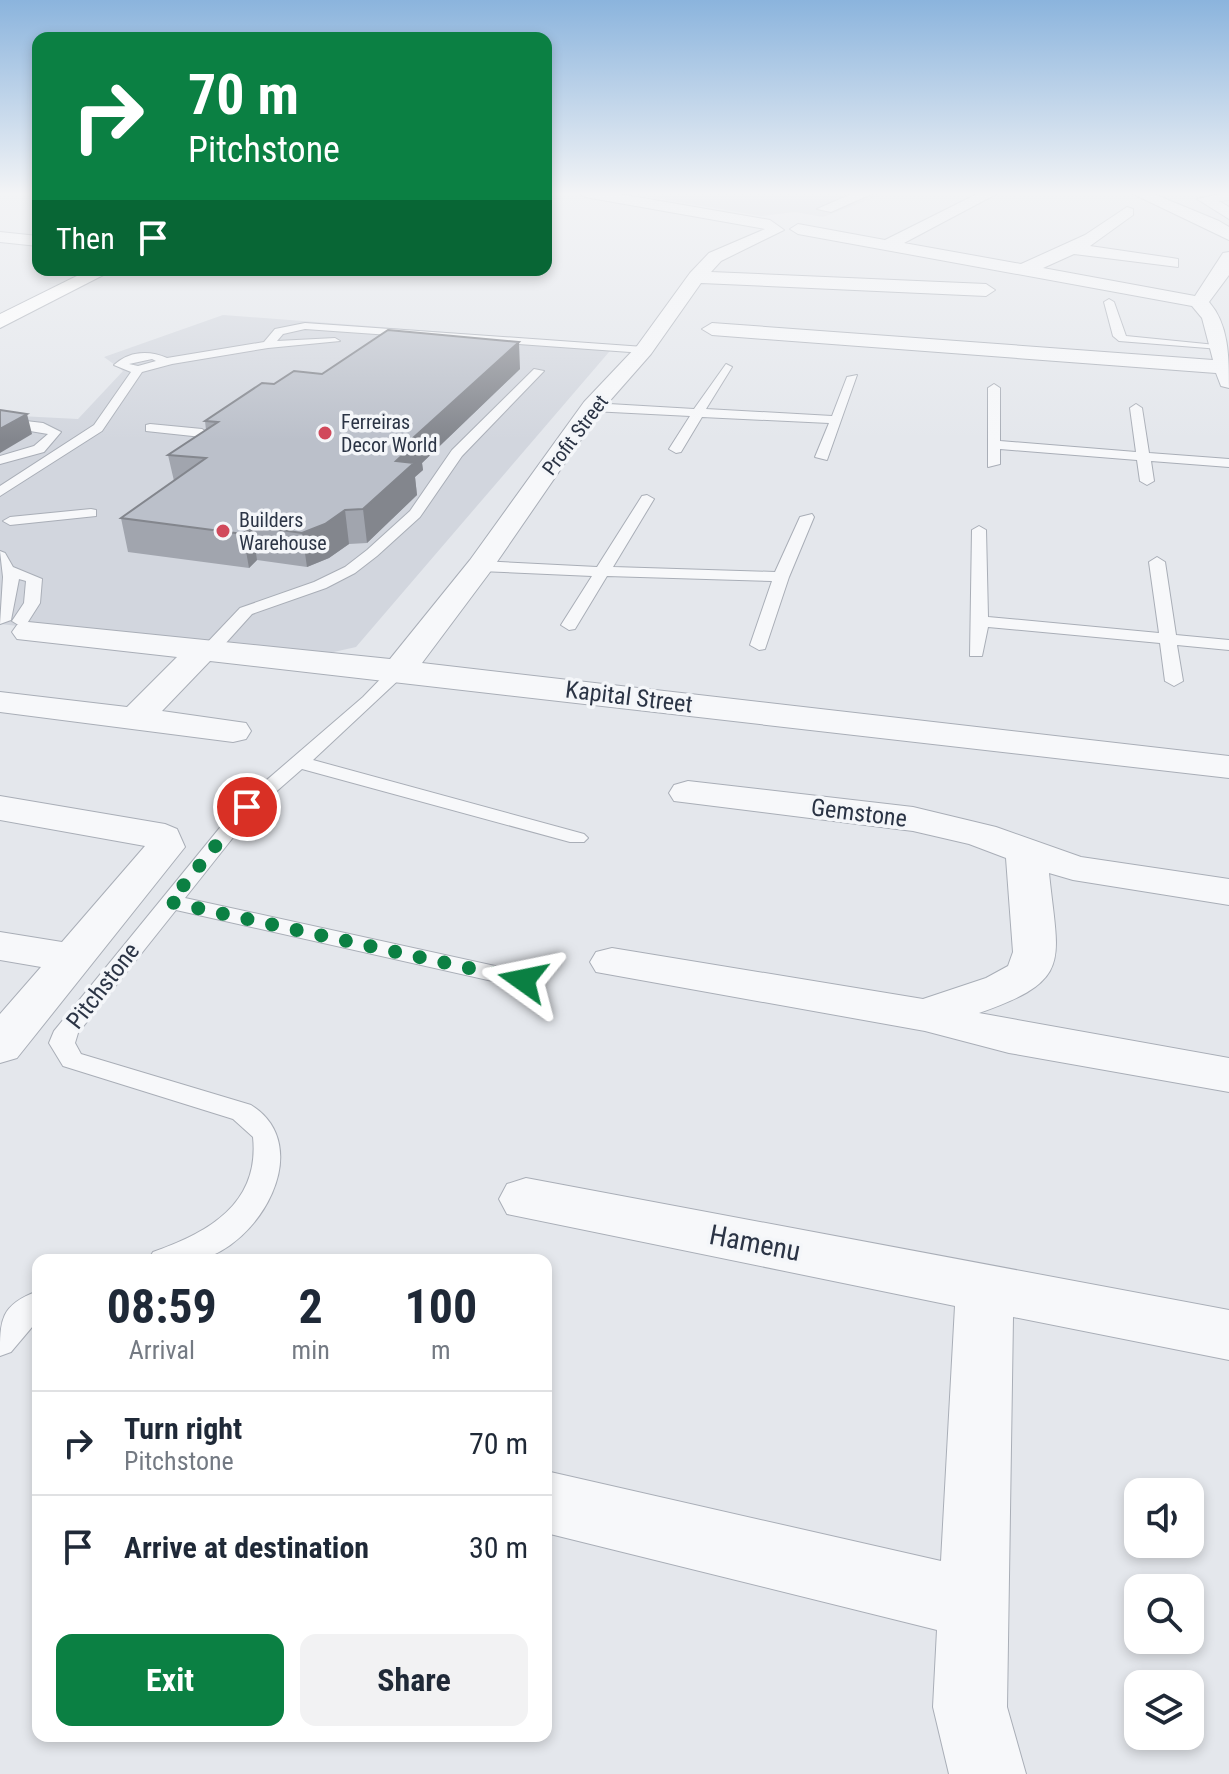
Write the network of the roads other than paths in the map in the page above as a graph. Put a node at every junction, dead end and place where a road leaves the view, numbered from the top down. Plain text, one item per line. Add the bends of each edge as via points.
1 (698, 275) edge
2 (810, 275) edge
3 (1050, 275) edge
4 (1224, 275) edge
5 (56, 276) edge
6 (92, 276) edge
7 (696, 277) junction
8 (800, 281) junction
9 (986, 290) dead end
10 (1109, 302) dead end
11 (0, 303) edge
12 (1215, 303) edge
13 (785, 311) dead end
14 (906, 319) dead end
15 (0, 322) edge
16 (712, 329) dead end
17 (781, 333) junction
18 (916, 342) junction
19 (378, 343) edge
20 (268, 345) junction
21 (644, 350) junction
22 (167, 361) junction
23 (1225, 365) edge
24 (726, 367) dead end
25 (138, 370) junction
26 (538, 371) dead end
27 (853, 377) dead end
28 (994, 388) dead end
29 (592, 407) junction
30 (1136, 408) dead end
31 (698, 414) junction
32 (834, 420) junction
33 (0, 422) edge
34 (150, 428) dead end
35 (202, 433) edge
36 (996, 445) junction
37 (676, 449) dead end
38 (822, 457) dead end
39 (1144, 457) junction
40 (0, 460) edge
41 (1229, 463) edge
42 (993, 464) dead end
43 (1147, 481) dead end
44 (0, 492) edge
45 (647, 499) dead end
46 (91, 513) dead end
47 (807, 517) dead end
48 (979, 530) dead end
49 (4, 548) edge
50 (1157, 562) dead end
51 (480, 566) junction
52 (603, 572) junction
53 (781, 577) junction
54 (980, 621) junction
55 (569, 625) dead end
56 (10, 628) edge
57 (1169, 640) junction
58 (759, 645) dead end
59 (1229, 645) edge
60 (205, 651) junction
61 (976, 652) dead end
62 (399, 670) junction
63 (1174, 681) dead end
64 (0, 702) edge
65 (135, 719) junction
66 (233, 731) dead end
67 (298, 762) junction
68 (1229, 767) edge
69 (688, 793) dead end
70 (0, 808) edge
71 (577, 838) dead end
72 (1026, 850) junction
73 (1229, 892) edge
74 (170, 902) junction
75 (0, 946) edge
76 (73, 958) junction
77 (612, 962) dead end
78 (523, 980) dead end
79 (925, 1015) junction
80 (0, 1046) edge
81 (1229, 1075) edge
82 (526, 1199) dead end
83 (182, 1254) edge
84 (985, 1288) junction
85 (32, 1308) edge
86 (1229, 1335) edge
87 (0, 1343) edge
88 (552, 1503) edge
89 (971, 1603) junction
90 (988, 1774) edge

1 - 7 street, Profit Street
2 - 8 street
3 - 12 street
4 - 12 street
5 - 11 main road
6 - 15 main road
7 - 8 street
7 - 21 street, Profit Street
8 - 9 street
10 - 23 lane via 1123,339
12 - 23 street
13 - 17 street
14 - 18 street
16 - 17 street
17 - 18 street
18 - 23 street
19 - 20 lane
20 - 21 lane via 279,331 305,326
20 - 22 lane
21 - 29 street, Profit Street
22 - 25 lane
22 - 25 lane via 145,356 120,365
24 - 31 lane
25 - 44 lane via 98,428
26 - 60 lane via 457,453 415,514 372,553 320,585 246,611
27 - 32 lane
28 - 36 lane
29 - 31 lane
29 - 51 street, Profit Street
30 - 39 lane
31 - 32 lane
31 - 37 lane
32 - 38 lane
33 - 40 lane via 55,432 38,449
34 - 35 lane
36 - 39 lane
36 - 42 lane
39 - 41 lane
39 - 43 lane
45 - 52 lane
46 - 49 lane
47 - 53 lane
48 - 54 lane
49 - 56 lane via 11,585
49 - 56 lane via 34,579 32,603
50 - 57 lane
51 - 52 lane
51 - 62 street, Profit Street
52 - 53 lane
52 - 55 lane
53 - 58 lane
54 - 57 lane
54 - 61 lane
56 - 60 street, Kapital Street
57 - 59 lane
57 - 63 lane
60 - 62 street, Kapital Street
60 - 65 street
62 - 67 lane, Pitchstone
62 - 68 street, Kapital Street
64 - 65 street
65 - 66 street
67 - 71 lane
67 - 74 lane, Pitchstone via 247,807
69 - 72 street, Gemstone via 913,819
70 - 76 street via 163,837 165,847 158,859
72 - 73 street, Gemstone via 1073,868
72 - 79 street via 1035,952 1027,974 1002,989
74 - 78 lane
74 - 83 lane, Pitchstone via 66,1031 62,1043 72,1060 87,1067 242,1112 262,1126 269,1145 260,1190 238,1223
75 - 76 street
76 - 80 street
77 - 79 street
79 - 81 street via 1009,1037
82 - 84 street, Hamenu
84 - 86 street, Hamenu
84 - 89 street
85 - 87 lane
88 - 89 street
89 - 90 street via 970,1707

